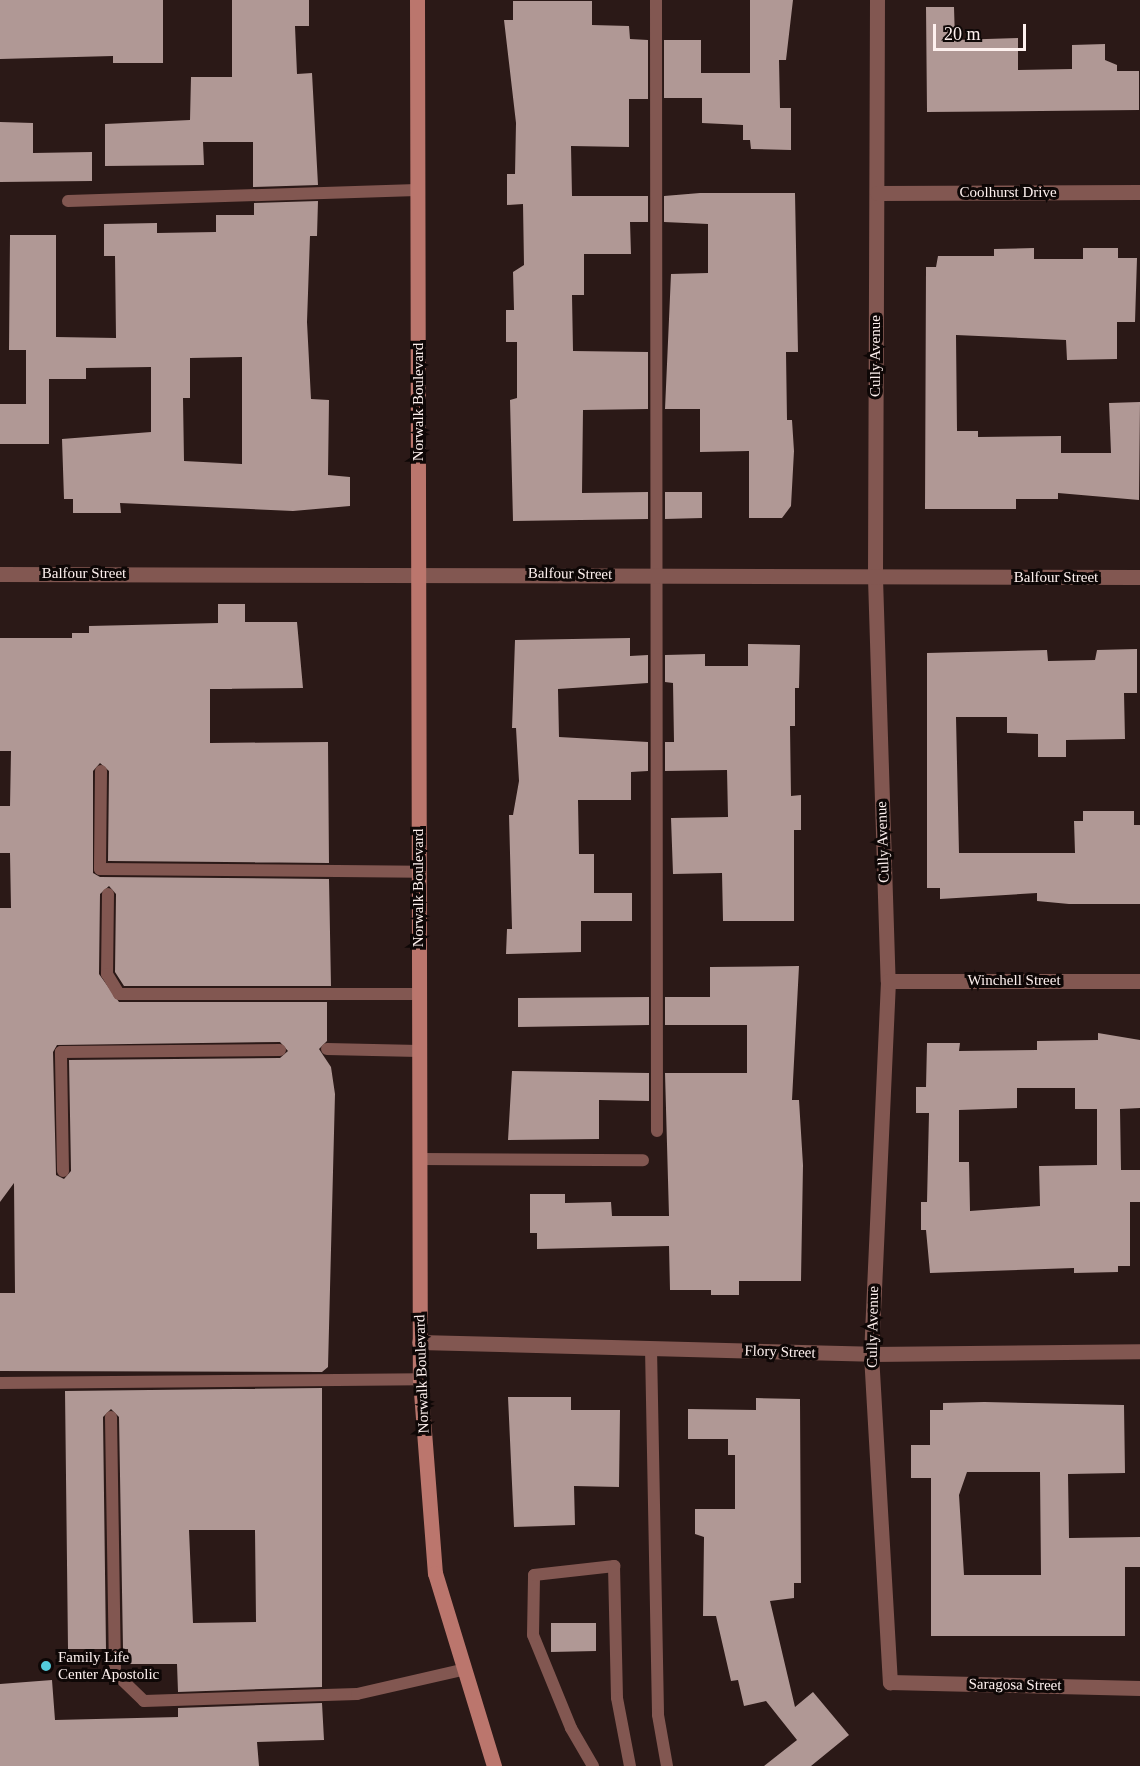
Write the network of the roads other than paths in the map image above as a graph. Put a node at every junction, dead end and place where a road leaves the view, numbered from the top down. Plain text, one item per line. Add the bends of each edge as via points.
1 (417, 0) edge
2 (656, 0) edge
3 (877, 0) edge
4 (417, 190) junction
5 (1140, 192) edge
6 (877, 193) junction
7 (68, 201) dead end
8 (420, 573) junction
9 (0, 574) edge
10 (658, 575) junction
11 (1140, 577) edge
12 (875, 578) junction
13 (101, 771) dead end
14 (420, 872) junction
15 (108, 894) dead end
16 (888, 981) junction
17 (1140, 981) edge
18 (419, 994) junction
19 (327, 1049) dead end
20 (280, 1050) dead end
21 (419, 1051) junction
22 (657, 1131) dead end
23 (420, 1159) junction
24 (643, 1160) dead end
25 (63, 1171) dead end
26 (419, 1342) junction
27 (651, 1348) junction
28 (1140, 1351) edge
29 (871, 1354) junction
30 (420, 1379) junction
31 (0, 1383) edge
32 (111, 1417) dead end
33 (462, 1670) junction
34 (890, 1682) joint
35 (1140, 1688) edge
36 (494, 1766) edge
37 (593, 1766) edge
38 (630, 1766) edge
39 (667, 1766) edge

1 - 4 main road, Norwalk Boulevard
2 - 10 lane
3 - 6 street, Cully Avenue
4 - 7 lane
4 - 8 main road, Norwalk Boulevard
5 - 6 street, Coolhurst Drive
6 - 12 street, Cully Avenue
8 - 9 street, Balfour Street
8 - 10 street, Balfour Street
8 - 14 main road, Norwalk Boulevard
10 - 12 street, Balfour Street
10 - 22 lane
11 - 12 street, Balfour Street
12 - 16 street, Cully Avenue
13 - 14 lane via 100,869
14 - 18 main road, Norwalk Boulevard
15 - 18 lane via 107,974 119,994
16 - 17 street, Winchell Street
16 - 29 street, Cully Avenue
18 - 21 main road, Norwalk Boulevard
19 - 21 lane
20 - 25 lane via 62,1052
21 - 23 main road, Norwalk Boulevard
23 - 24 lane
23 - 26 main road, Norwalk Boulevard
26 - 27 street, Flory Street
26 - 30 main road, Norwalk Boulevard
27 - 29 street, Flory Street
27 - 39 lane via 658,1715
28 - 29 street, Flory Street
29 - 34 street, Cully Avenue
30 - 31 lane
30 - 33 main road, Norwalk Boulevard via 435,1573
32 - 33 lane via 114,1673 144,1701 347,1695
33 - 36 main road, Norwalk Boulevard
34 - 35 street, Saragosa Street
37 - 38 lane via 571,1728 533,1635 534,1575 614,1566 616,1698

